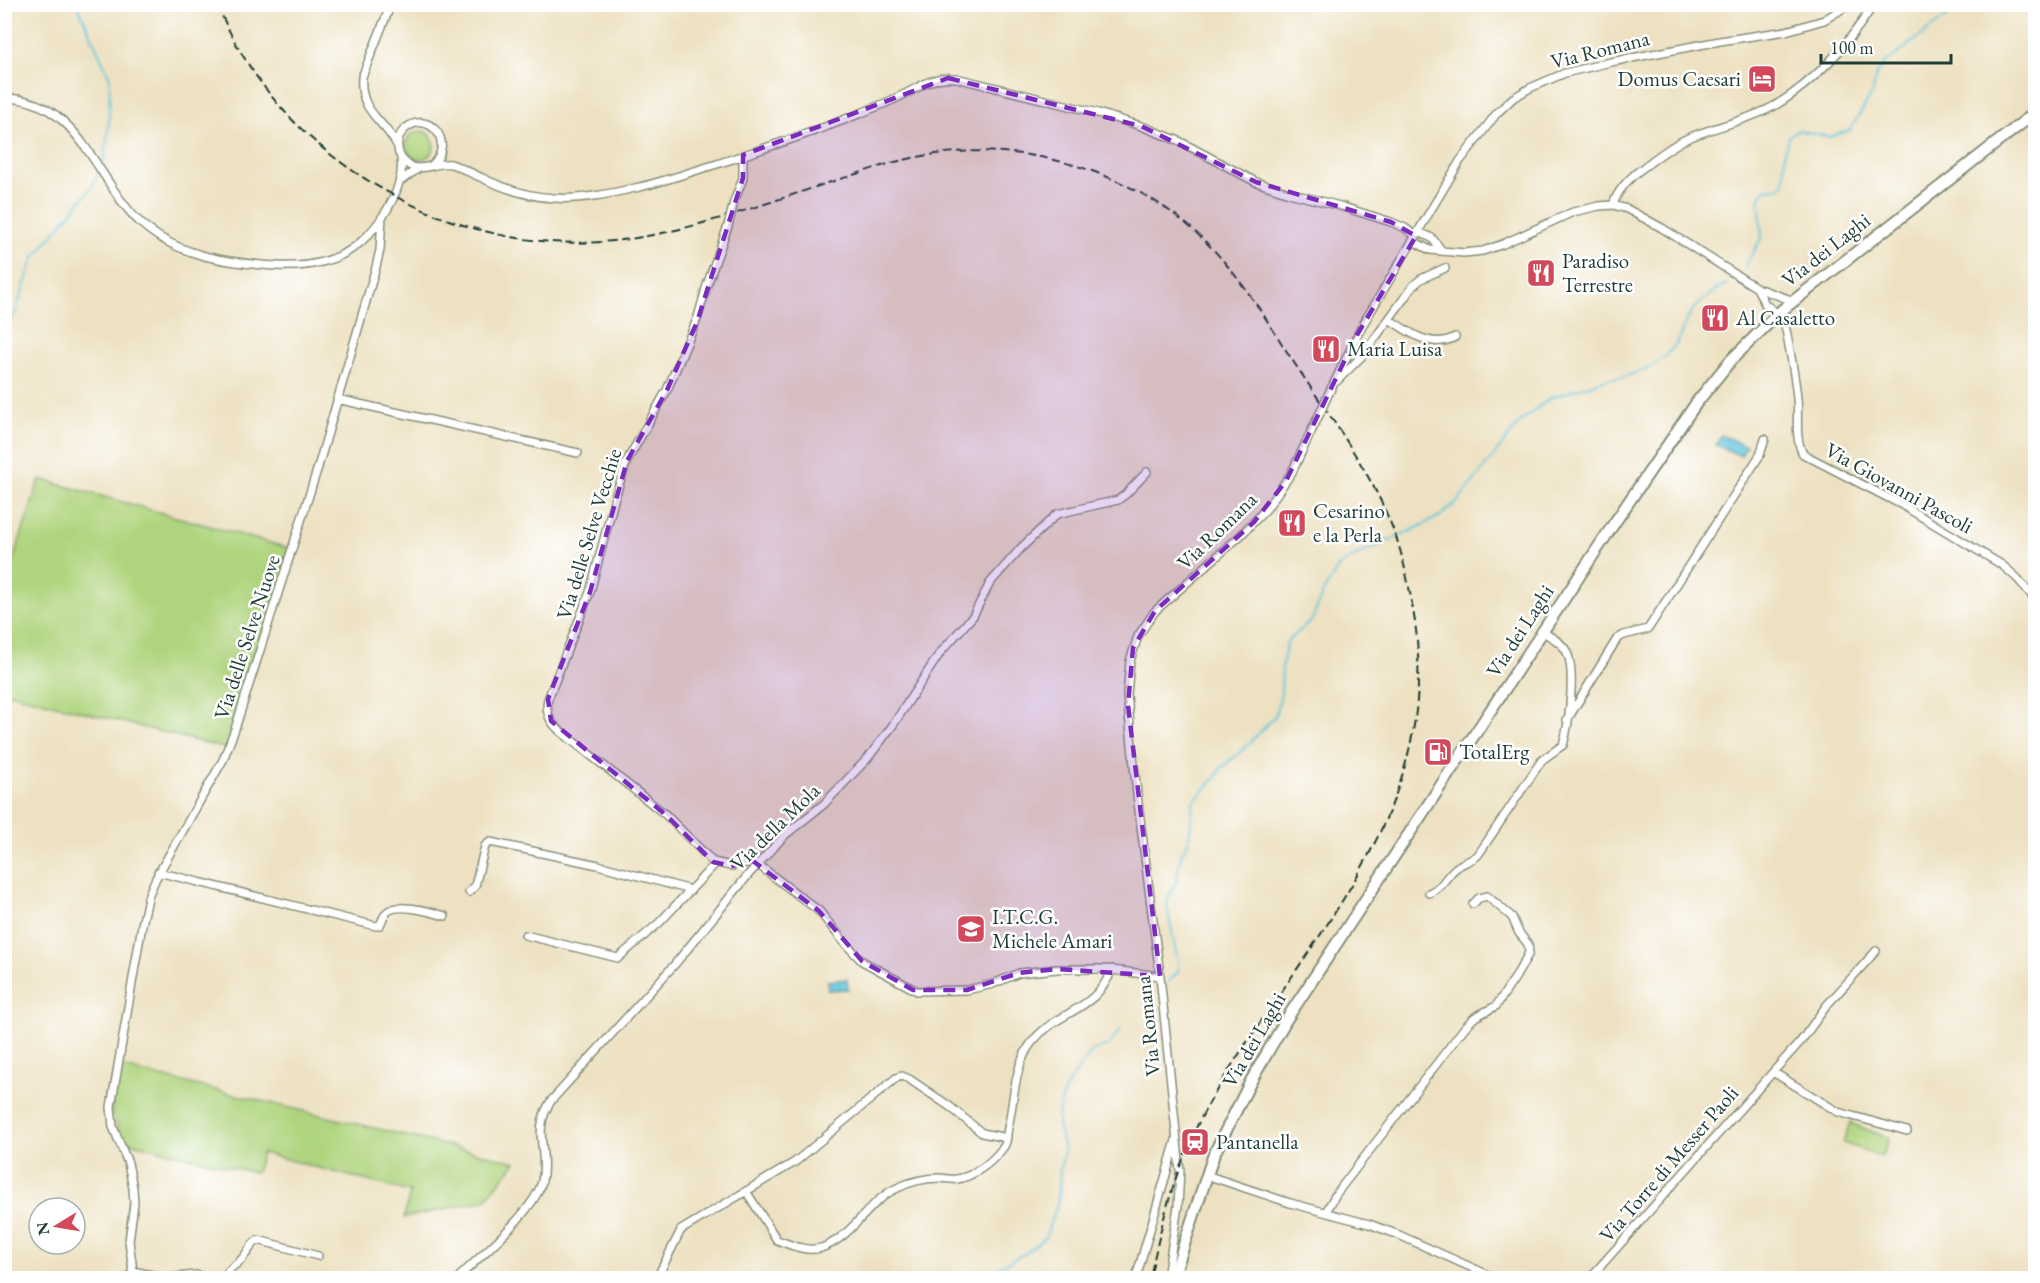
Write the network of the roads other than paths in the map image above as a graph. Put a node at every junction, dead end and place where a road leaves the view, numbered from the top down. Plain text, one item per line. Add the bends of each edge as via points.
1 (391, 4) edge
2 (1850, 4) edge
3 (1874, 4) edge
4 (4, 98) edge
5 (2036, 112) edge
6 (385, 127) junction
7 (406, 127) junction
8 (397, 145) junction
9 (441, 153) junction
10 (743, 155) junction
11 (400, 157) junction
12 (433, 164) junction
13 (460, 167) junction
14 (418, 168) junction
15 (400, 181) junction
16 (1613, 205) junction
17 (382, 217) junction
18 (1416, 236) junction
19 (1442, 250) junction
20 (1445, 268) dead end
21 (1757, 288) junction
22 (1778, 296) junction
23 (1794, 301) junction
24 (1765, 304) junction
25 (1781, 311) junction
26 (1389, 319) junction
27 (1767, 324) junction
28 (1455, 337) dead end
29 (1332, 385) junction
30 (337, 399) junction
31 (1765, 438) dead end
32 (578, 453) dead end
33 (1147, 472) dead end
34 (2036, 600) edge
35 (1543, 632) junction
36 (1567, 720) junction
37 (715, 864) junction
38 (758, 864) junction
39 (158, 873) junction
40 (691, 890) junction
41 (469, 892) dead end
42 (1429, 893) dead end
43 (1473, 904) dead end
44 (445, 916) dead end
45 (525, 935) dead end
46 (1876, 951) dead end
47 (1112, 969) junction
48 (1160, 976) junction
49 (1773, 1072) junction
50 (1907, 1131) dead end
51 (1006, 1138) junction
52 (1176, 1138) junction
53 (1206, 1175) junction
54 (746, 1191) junction
55 (1326, 1212) junction
56 (318, 1256) dead end
57 (133, 1275) edge
58 (208, 1278) edge
59 (224, 1278) edge
60 (458, 1278) edge
61 (657, 1278) edge
62 (1136, 1278) edge
63 (1167, 1278) edge
64 (1173, 1278) edge
65 (1495, 1278) edge
66 (1590, 1278) edge

1 - 6 street via 361,87 367,107
2 - 18 street, Via Romana via 1824,20 1786,31 1600,64 1530,88 1505,106 1480,133
3 - 16 street via 1844,45 1809,82 1774,106 1669,149 1628,181
4 - 17 street via 28,101 57,116 79,137 133,215 160,238 192,252 244,264 296,267 327,261 357,246
5 - 23 main road, Via dei Laghi
6 - 7 street
6 - 8 street
7 - 8 street
7 - 9 street via 425,123 436,129 442,141
8 - 11 street
9 - 12 street
9 - 13 street
10 - 13 street via 646,186 566,199 519,193
10 - 18 street via 846,119 932,80 956,78 1147,128 1256,182 1391,222
10 - 37 street, Via delle Selve Vecchie, bridge via 743,178 697,322 667,390 627,461 594,581 547,706 557,728 666,815
11 - 14 street
11 - 15 street
12 - 13 street
12 - 14 street
14 - 15 street
15 - 17 street
16 - 19 street via 1574,212 1489,249 1464,253
16 - 21 street via 1662,228
17 - 30 street, Via delle Selve Nuove via 377,263
18 - 19 street via 1428,249
18 - 19 street via 1432,238
18 - 29 street, Via Romana
20 - 26 street via 1413,286
21 - 22 street
21 - 24 street
22 - 23 street
22 - 25 street
23 - 25 main road, Via dei Laghi
24 - 25 street
24 - 27 street
25 - 27 main road, Via dei Laghi
25 - 34 street, Via Giovanni Pascoli via 1794,370 1797,438 1803,454 1902,505 2002,565
26 - 28 street via 1427,340 1447,341
26 - 29 street via 1358,361
27 - 35 main road, Via dei Laghi via 1697,402
29 - 48 street, Via Romana, bridge via 1292,472 1267,508 1158,608 1132,648 1128,705
30 - 32 street
30 - 39 street, Via delle Selve Nuove via 228,749
31 - 36 street via 1760,455 1648,629 1617,639
33 - 38 street, Via della Mola via 1118,500 1057,514 1021,548 990,583 973,615 940,653 884,739 824,804 785,835
35 - 36 street via 1564,647 1571,664
35 - 53 main road, Via dei Laghi via 1279,1032 1226,1129
36 - 42 street via 1563,745 1542,760 1478,855 1456,868 1438,890
37 - 38 street
37 - 40 street
38 - 47 street via 819,912 862,961 917,991 978,988 1022,972
38 - 60 street, Via della Mola via 675,964 549,1104 541,1129 543,1172 538,1194
39 - 44 street via 376,926 392,910 414,909
39 - 57 street, Via delle Selve Nuove via 142,925 111,1107 113,1127 133,1188 129,1242
40 - 41 street via 490,842 485,846 475,886
40 - 45 street via 618,958
43 - 55 street via 1487,896 1512,917 1529,953 1496,1006 1465,1027
46 - 49 street, Via Torre di Messer Paoli
47 - 48 street
47 - 51 street via 1106,985 1095,997 1039,1034 1029,1046 1019,1070
48 - 52 street, Via Romana
49 - 50 street via 1838,1112
49 - 66 street, Via Torre di Messer Paoli
51 - 54 street via 982,1133 909,1079 899,1077 805,1155
51 - 54 street via 1004,1148 991,1161 966,1177 915,1180 895,1189 870,1206 838,1238 819,1248 808,1249 777,1240
52 - 62 street
52 - 63 street, Via Romana via 1180,1187
53 - 55 street
53 - 64 main road, Via dei Laghi
54 - 61 street via 681,1230
55 - 65 street via 1399,1235
56 - 59 street via 258,1240
57 - 58 street

